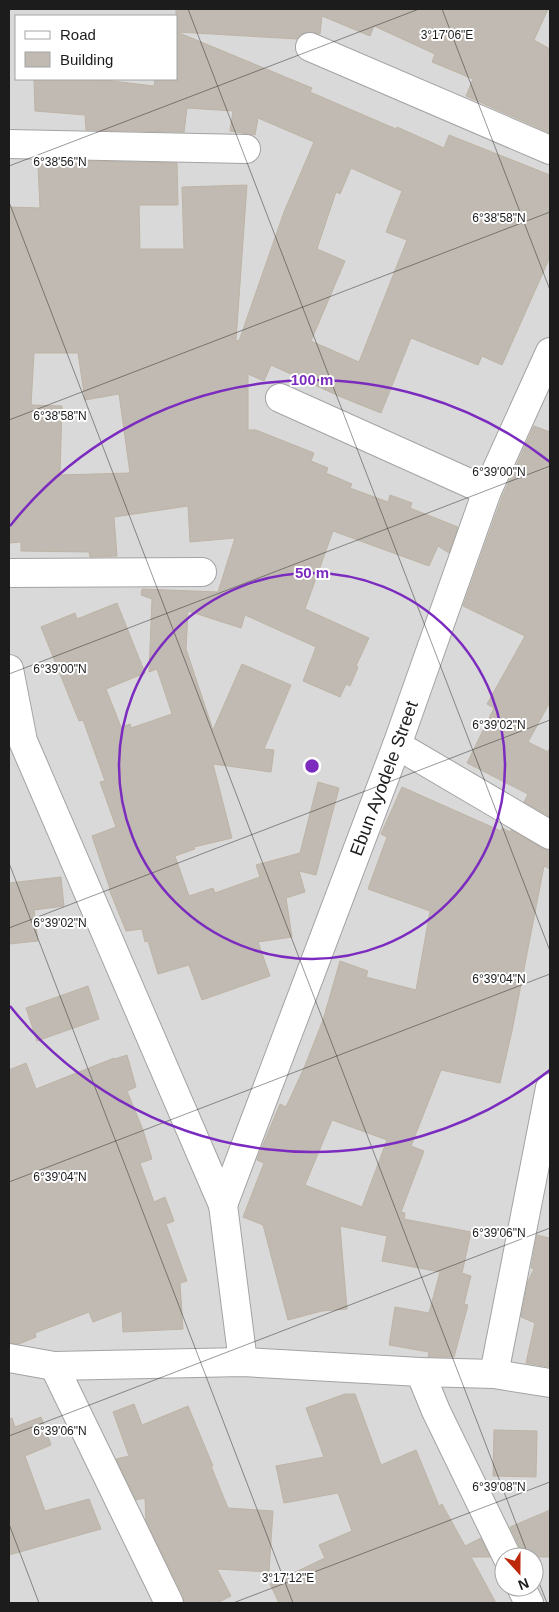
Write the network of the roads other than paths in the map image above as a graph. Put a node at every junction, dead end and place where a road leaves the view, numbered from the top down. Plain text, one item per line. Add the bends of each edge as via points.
1 (310, 47) dead end
2 (9, 144) edge
3 (246, 149) dead end
4 (550, 150) edge
5 (548, 365) edge
6 (280, 398) dead end
7 (487, 491) junction
8 (202, 572) dead end
9 (9, 573) edge
10 (9, 669) edge
11 (397, 745) junction
12 (550, 835) edge
13 (550, 1088) edge
14 (223, 1205) junction
15 (9, 1358) edge
16 (243, 1362) junction
17 (54, 1366) junction
18 (420, 1372) junction
19 (494, 1374) junction
20 (550, 1383) edge
21 (502, 1547) edge
22 (169, 1603) edge

1 - 4 street
2 - 3 street
5 - 7 street, Ebun Ayodele Street
6 - 7 street
7 - 11 street, Ebun Ayodele Street
8 - 9 street
10 - 14 street via 23,741
11 - 12 street
11 - 14 street, Ebun Ayodele Street
13 - 19 street
14 - 16 street
15 - 17 street
16 - 17 street
16 - 18 street
17 - 22 street
18 - 19 street
18 - 21 street
19 - 20 street

